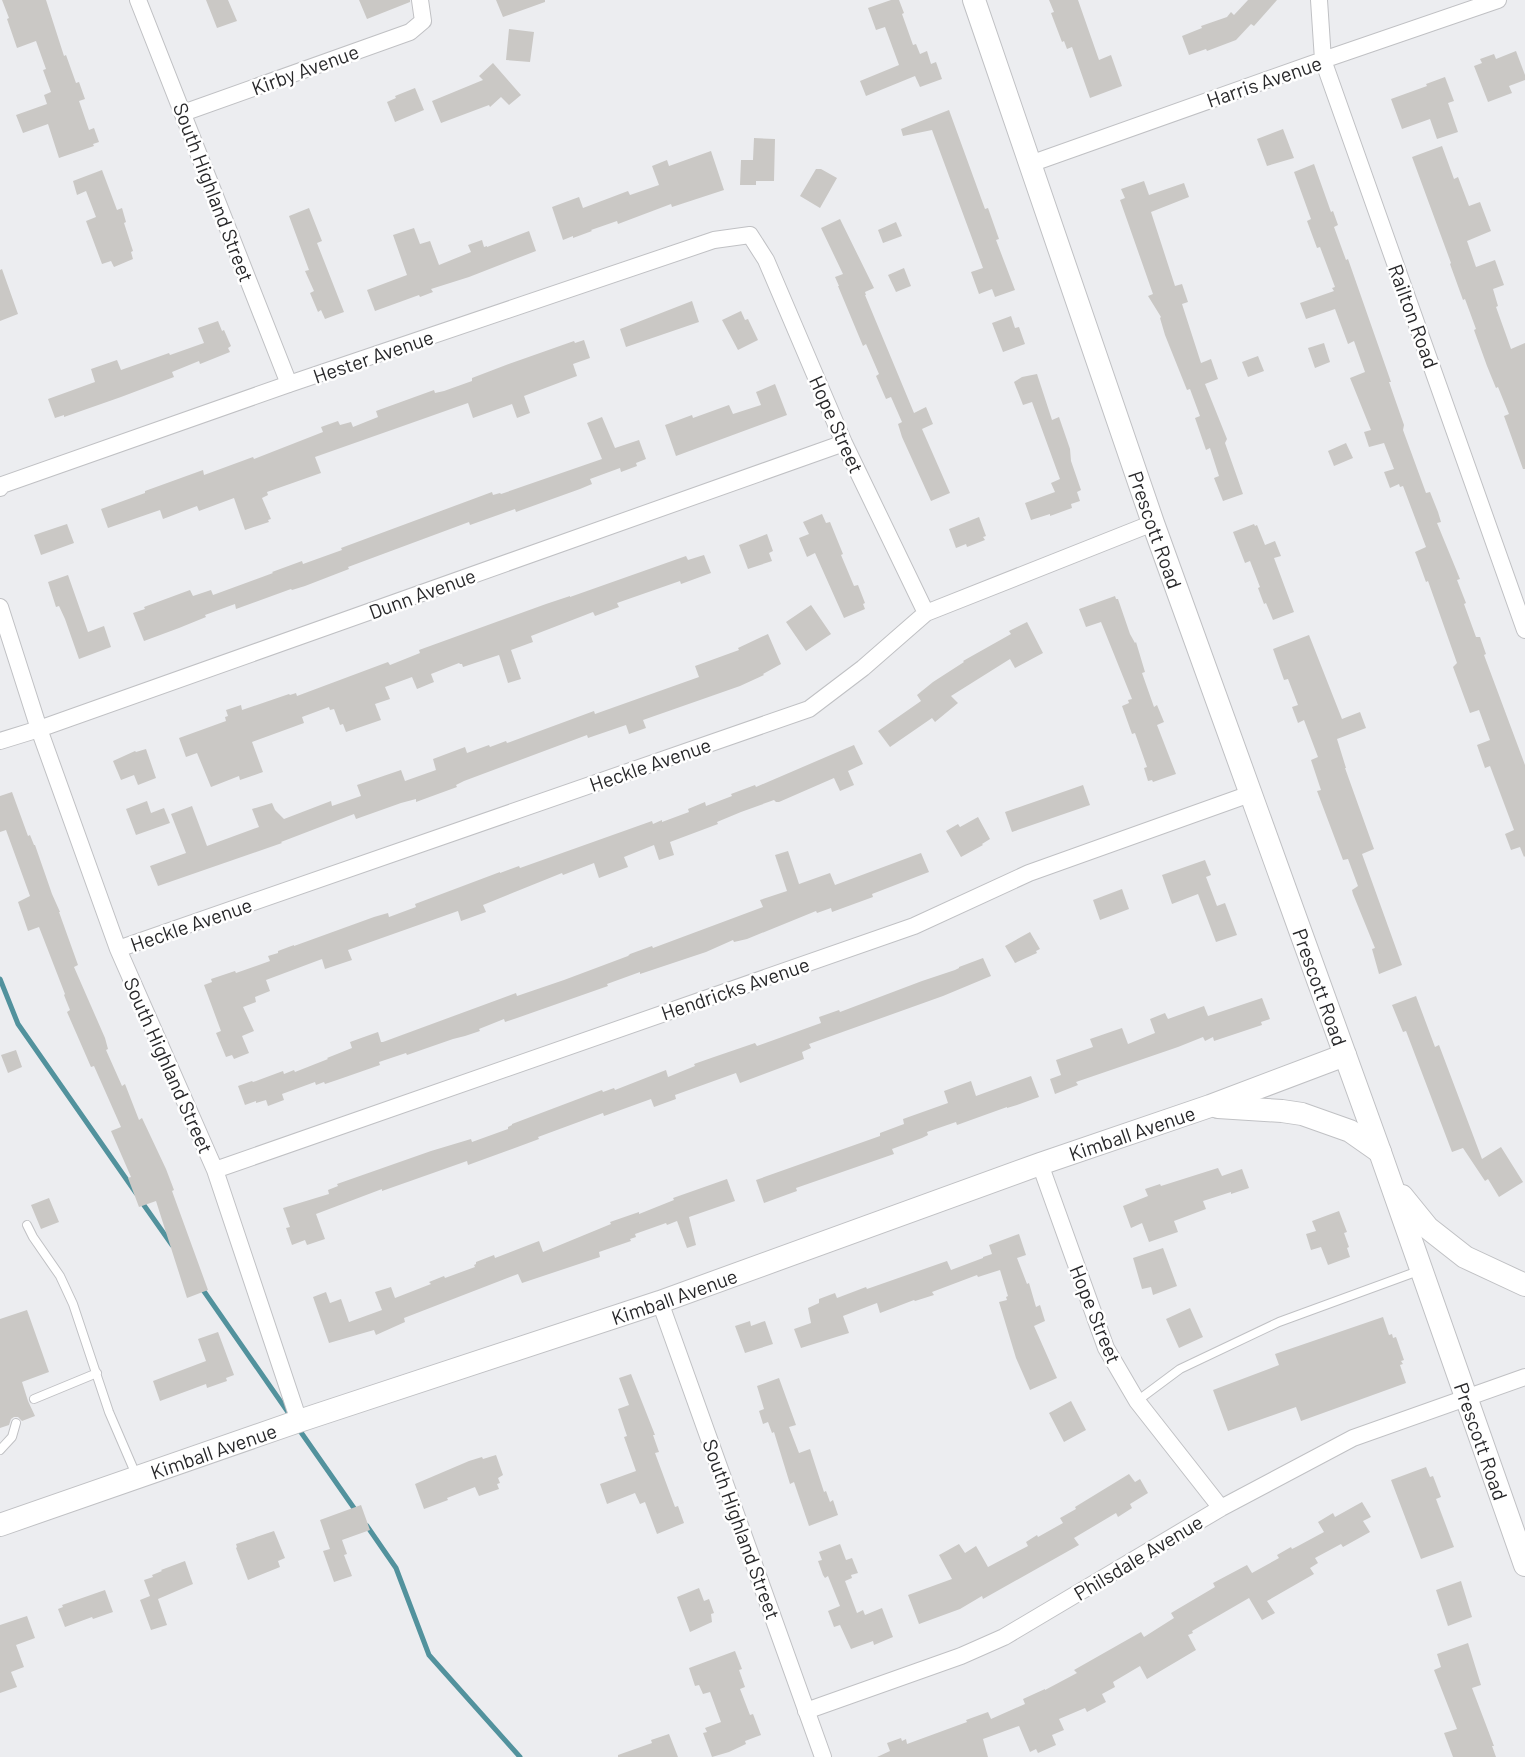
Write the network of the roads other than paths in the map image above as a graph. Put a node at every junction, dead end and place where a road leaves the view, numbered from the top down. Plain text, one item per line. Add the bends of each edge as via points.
1 (138, 0) edge
2 (420, 0) edge
3 (974, 0) edge
4 (1319, 0) edge
5 (1498, 0) edge
6 (1323, 60) junction
7 (183, 113) junction
8 (1030, 164) junction
9 (750, 235) joint
10 (289, 384) junction
11 (844, 442) junction
12 (0, 488) edge
13 (1153, 523) junction
14 (0, 607) edge
15 (926, 613) junction
16 (1525, 630) edge
17 (39, 729) junction
18 (0, 741) edge
19 (1250, 794) junction
20 (118, 949) junction
21 (1345, 1055) junction
22 (1210, 1106) junction
23 (1380, 1152) junction
24 (1040, 1164) junction
25 (215, 1170) junction
26 (1390, 1182) junction
27 (27, 1225) dead end
28 (1422, 1270) junction
29 (1525, 1285) edge
30 (660, 1302) junction
31 (97, 1373) junction
32 (1525, 1377) edge
33 (1468, 1398) junction
34 (34, 1399) dead end
35 (1137, 1401) junction
36 (299, 1421) junction
37 (16, 1423) dead end
38 (0, 1450) edge
39 (137, 1478) junction
40 (1221, 1508) junction
41 (0, 1525) edge
42 (1525, 1564) edge
43 (807, 1711) junction
44 (823, 1757) edge

1 - 7 street, South Highland Street
2 - 7 street, Kirby Avenue via 423,21 410,32
3 - 8 main road, Prescott Road
4 - 6 street, Railton Road
5 - 6 street, Harris Avenue
6 - 8 street, Harris Avenue
6 - 16 street, Railton Road
7 - 10 street, South Highland Street
8 - 13 main road, Prescott Road
9 - 10 street, Hester Avenue via 714,240
9 - 11 street, Hope Street via 766,260
10 - 12 street, Hester Avenue
11 - 15 street, Hope Street
11 - 17 street, Dunn Avenue
13 - 15 street, Heckle Avenue
13 - 19 main road, Prescott Road
14 - 17 street, South Highland Street
15 - 20 street, Heckle Avenue via 863,668 808,708
17 - 18 street, Dunn Avenue
17 - 20 street, South Highland Street
19 - 21 main road, Prescott Road
19 - 25 street, Hendricks Avenue via 1029,873 914,926
20 - 25 street, South Highland Street
21 - 22 main road, Kimball Avenue
21 - 23 main road, Prescott Road
22 - 23 main road via 1302,1114 1350,1131
22 - 24 main road, Kimball Avenue
23 - 26 main road, Prescott Road
24 - 30 main road, Kimball Avenue
24 - 35 street, Hope Street via 1106,1348
25 - 36 street, South Highland Street
26 - 28 main road, Prescott Road
26 - 29 main road via 1428,1228 1465,1257
27 - 31 lane via 60,1276
28 - 33 main road, Prescott Road
28 - 35 lane via 1279,1322 1180,1369
30 - 36 main road, Kimball Avenue
30 - 43 street, South Highland Street
31 - 34 lane
31 - 39 lane
32 - 33 street
33 - 40 street, Philsdale Avenue via 1353,1438
33 - 42 main road, Prescott Road
35 - 40 street, Hope Street
36 - 39 main road, Kimball Avenue
37 - 38 lane via 12,1437
39 - 41 main road, Kimball Avenue
40 - 43 street, Philsdale Avenue via 1004,1636 961,1656
43 - 44 street, South Highland Street

